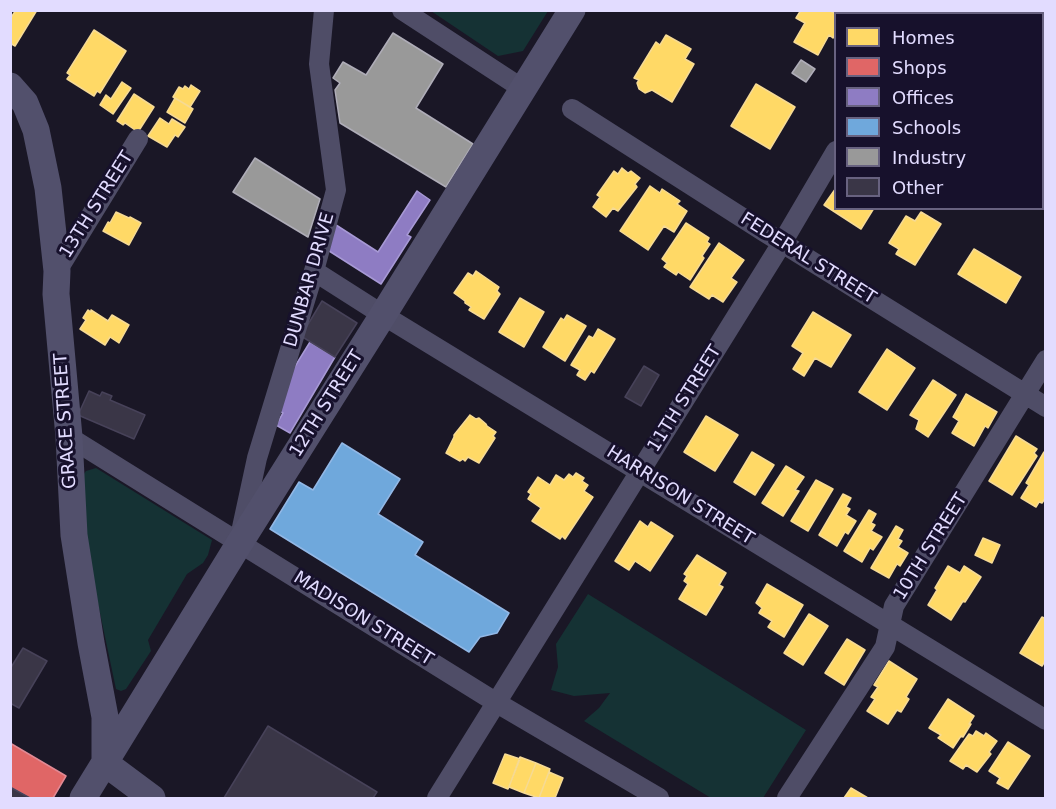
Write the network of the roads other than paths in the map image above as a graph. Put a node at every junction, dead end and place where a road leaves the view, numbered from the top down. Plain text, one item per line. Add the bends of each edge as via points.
1 (324, 10) edge
2 (402, 10) edge
3 (572, 10) edge
4 (10, 86) edge
5 (523, 89) junction
6 (572, 109) dead end
7 (138, 139) dead end
8 (834, 155) edge
9 (782, 243) junction
10 (57, 271) junction
11 (314, 271) junction
12 (383, 315) junction
13 (1046, 360) edge
14 (1025, 395) junction
15 (1046, 407) edge
16 (69, 437) junction
17 (640, 472) junction
18 (239, 544) junction
19 (891, 626) junction
20 (497, 703) junction
21 (1046, 720) edge
22 (105, 763) junction
23 (83, 798) edge
24 (152, 798) edge
25 (437, 798) edge
26 (659, 798) edge
27 (787, 798) edge

1 - 11 street, DUNBAR DRIVE via 319,64 336,189
2 - 5 street
3 - 5 main road, 12TH STREET
4 - 10 main road, GRACE STREET via 25,103 36,130 48,188
5 - 12 main road, 12TH STREET
6 - 9 street, FEDERAL STREET
7 - 10 street, 13TH STREET
8 - 9 street, 11TH STREET
9 - 14 street, FEDERAL STREET
9 - 17 street, 11TH STREET
10 - 16 main road, GRACE STREET
11 - 12 street, HARRISON STREET
11 - 18 street, DUNBAR DRIVE via 257,458
12 - 17 street, HARRISON STREET
12 - 18 main road, 12TH STREET
13 - 14 street, 10TH STREET
14 - 15 street, FEDERAL STREET
14 - 19 street, 10TH STREET via 894,606
16 - 18 street, MADISON STREET
16 - 22 main road, GRACE STREET via 74,535 105,717
17 - 19 street, HARRISON STREET
17 - 20 street, 11TH STREET
18 - 20 street, MADISON STREET
18 - 22 main road, 12TH STREET
19 - 21 street, HARRISON STREET
19 - 27 street, 10TH STREET via 885,647
20 - 25 street, 11TH STREET
20 - 26 street, MADISON STREET
22 - 23 main road, 12TH STREET
22 - 24 main road

